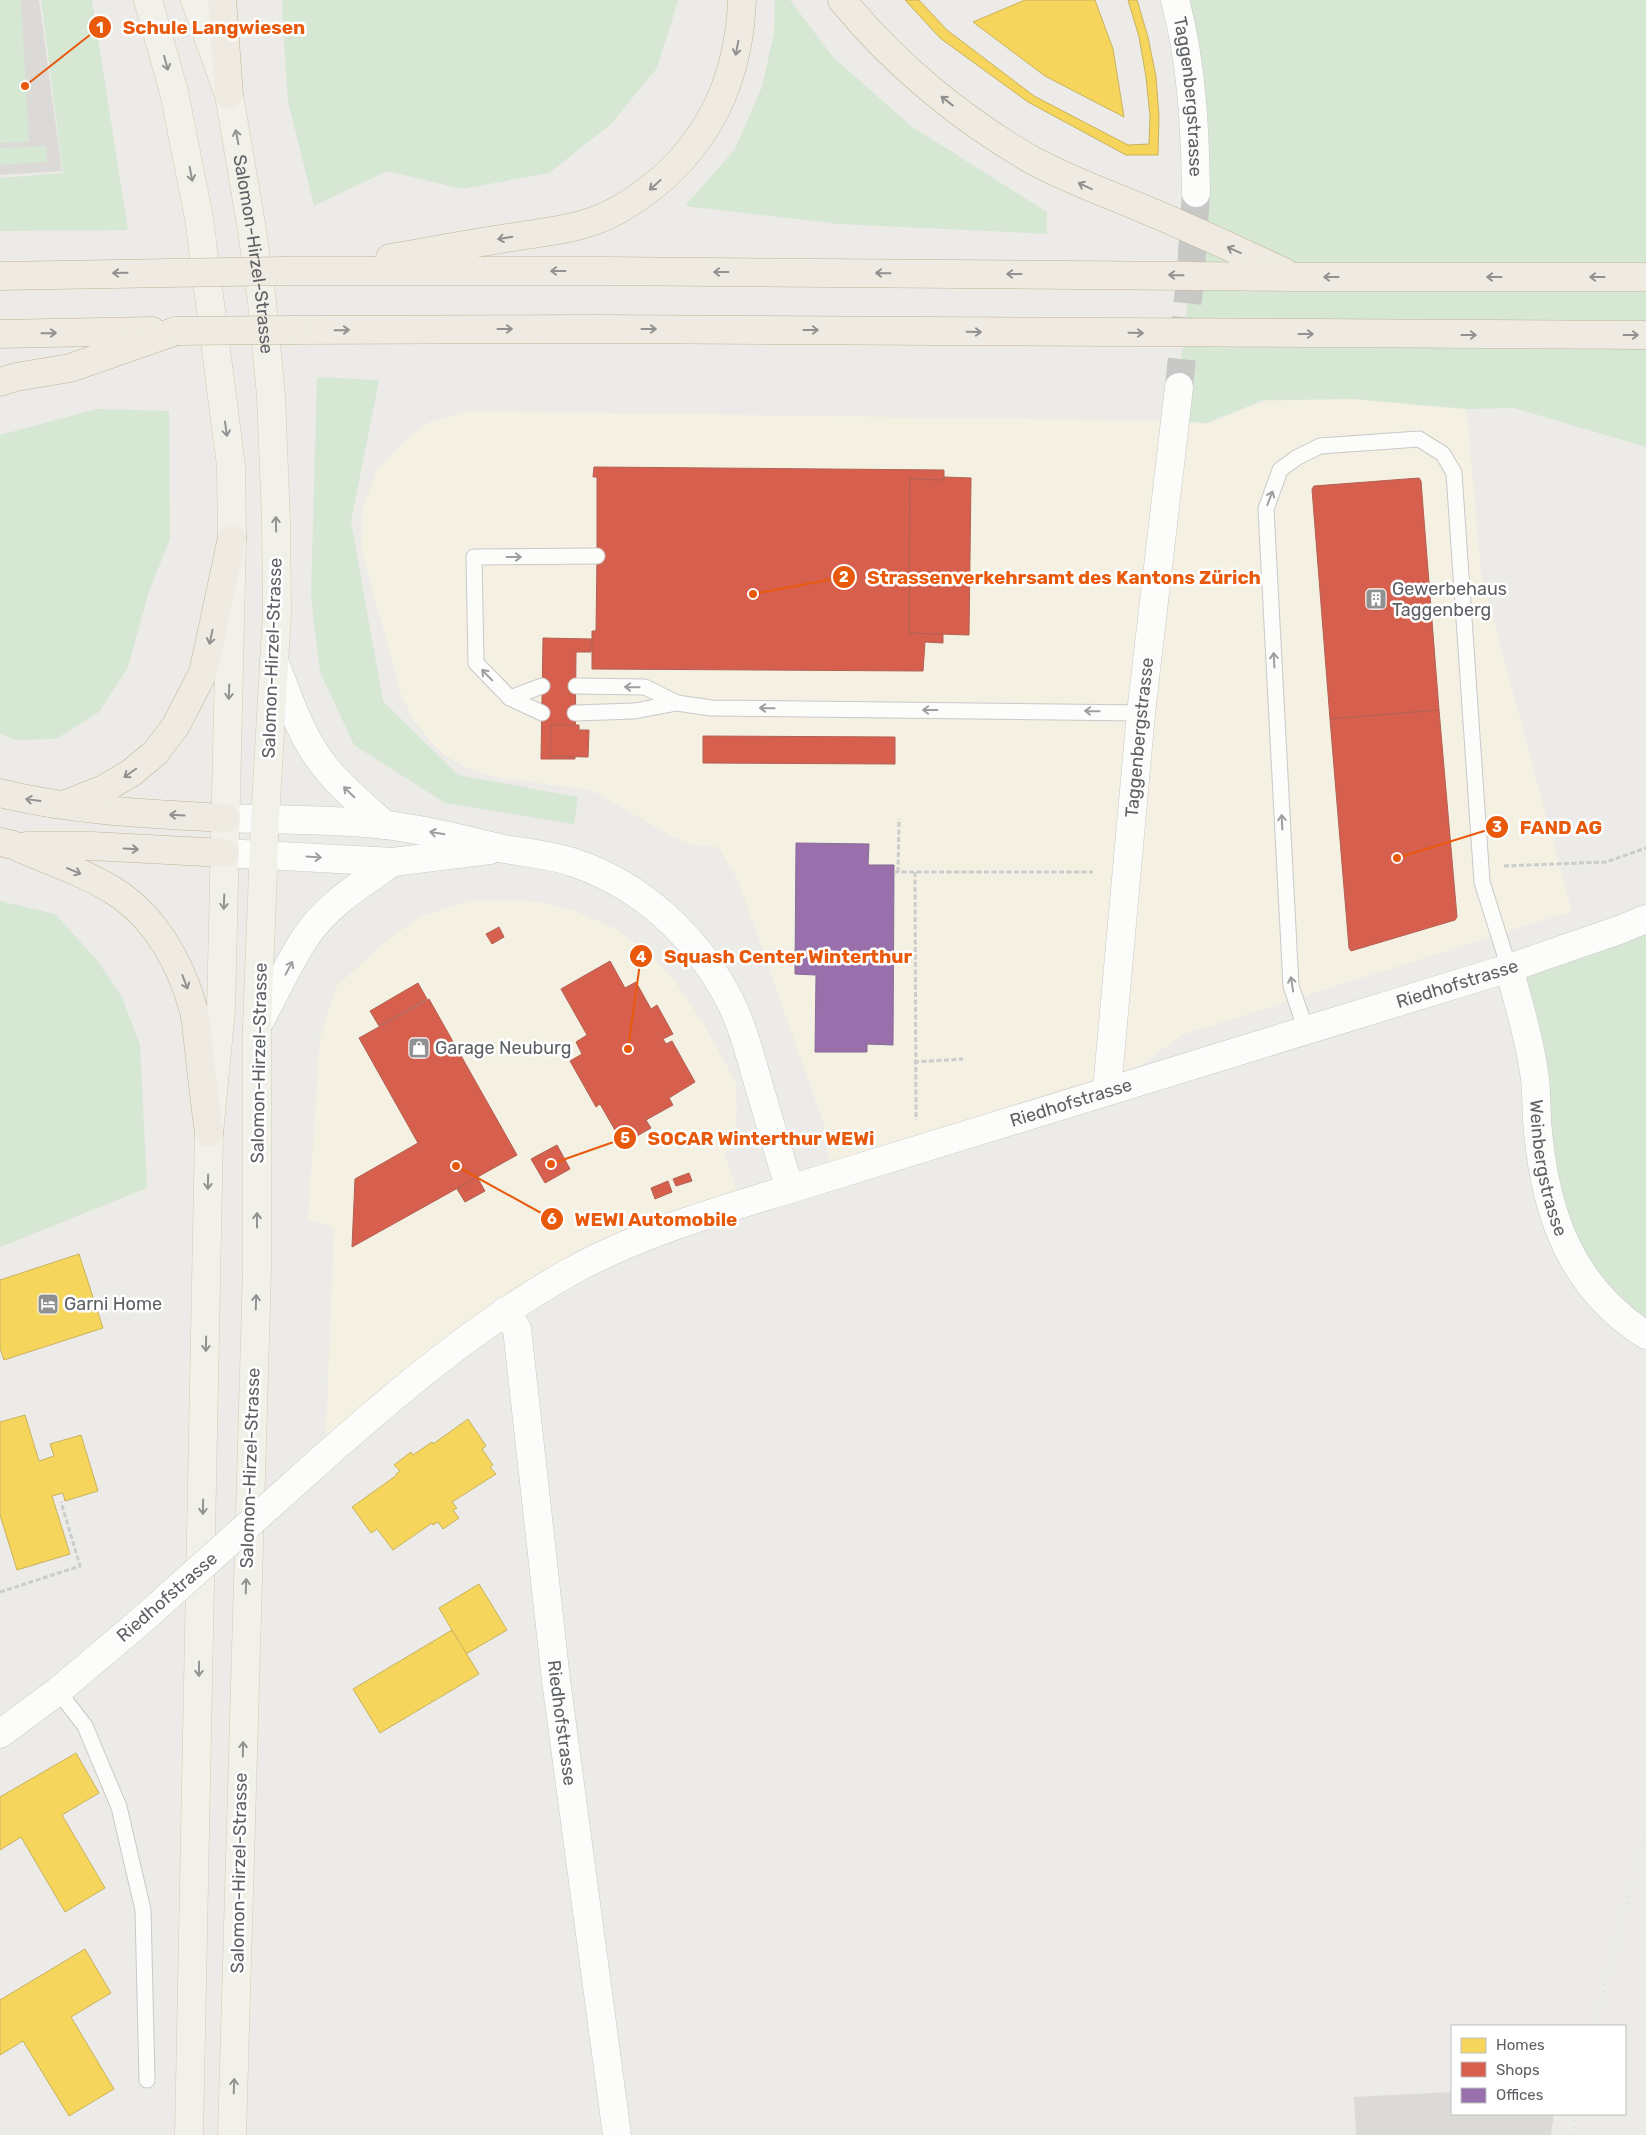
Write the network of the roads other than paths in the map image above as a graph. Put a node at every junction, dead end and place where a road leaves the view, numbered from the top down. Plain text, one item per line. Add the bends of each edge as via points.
1 (148, 0) edge
2 (195, 0) edge
3 (222, 0) edge
4 (742, 0) edge
5 (842, 0) edge
6 (1175, 0) edge
7 (229, 95) junction
8 (1196, 193) tunnel mouth
9 (315, 271) junction
10 (0, 276) edge
11 (1295, 277) junction
12 (1646, 277) edge
13 (176, 331) junction
14 (0, 334) edge
15 (1646, 335) edge
16 (0, 382) edge
17 (1178, 386) tunnel mouth
18 (232, 538) junction
19 (597, 556) dead end
20 (274, 661) junction
21 (542, 686) dead end
22 (576, 686) dead end
23 (510, 698) junction
24 (677, 703) junction
25 (542, 713) dead end
26 (576, 713) dead end
27 (1141, 713) junction
28 (0, 793) edge
29 (66, 804) junction
30 (226, 818) junction
31 (265, 820) junction
32 (385, 825) junction
33 (6, 844) edge
34 (502, 848) junction
35 (226, 853) junction
36 (266, 854) junction
37 (392, 862) junction
38 (1646, 919) edge
39 (1505, 956) junction
40 (258, 1026) junction
41 (1306, 1030) junction
42 (1107, 1090) junction
43 (209, 1133) junction
44 (790, 1189) junction
45 (506, 1311) junction
46 (1646, 1335) edge
47 (58, 1691) junction
48 (0, 1734) edge
49 (147, 2080) dead end
50 (189, 2135) edge
51 (232, 2135) edge
52 (617, 2135) edge

1 -> 18 main road via 174,92 199,218 231,466
2 - 7 main road, Salomon-Hirzel-Strasse
3 - 7 highway
4 -> 9 highway via 735,62 711,120 678,164 649,190 616,211 600,219 556,231
11 -> 5 highway via 1069,178 1000,140 902,64
6 - 8 street, Taggenbergstrasse via 1184,33 1192,98
20 -> 7 main road, Salomon-Hirzel-Strasse via 277,612 271,396 262,302
9 -> 10 highway, bridge
11 -> 9 highway
12 -> 11 highway
14 -> 13 highway
13 -> 15 highway, bridge via 627,329
13 - 16 highway via 70,368
17 - 27 street, Taggenbergstrasse
18 -> 29 highway via 203,673 175,727 155,753 131,773
18 -> 30 main road
23 -> 19 lane via 476,663 474,557
20 - 31 main road, Salomon-Hirzel-Strasse
32 -> 20 street via 348,792 309,744
21 - 23 lane
24 -> 22 lane via 644,687
23 - 25 lane
24 - 26 lane via 634,712
27 -> 24 lane via 710,708
27 - 42 street, Taggenbergstrasse
29 -> 28 highway
30 -> 29 highway via 132,813
30 - 31 street
30 - 35 main road
31 - 32 street
31 - 36 main road, Salomon-Hirzel-Strasse
34 -> 32 street via 452,835
33 -> 35 highway
33 -> 43 highway via 115,891 136,908 159,934 185,982 194,1010
34 - 37 street
34 - 44 street via 540,853 608,877 661,912 692,944 715,975 743,1029
35 - 36 street
35 -> 43 main road via 221,1010
36 -> 37 street
36 - 40 main road, Salomon-Hirzel-Strasse
40 -> 37 street via 303,940 324,915
38 - 39 street, Riedhofstrasse via 1619,930
39 - 41 street, Riedhofstrasse
41 -> 39 lane via 1291,986 1266,509 1280,470 1320,446 1419,439 1443,454 1454,474 1482,882
39 - 46 street, Weinbergstrasse via 1530,1044 1544,1169 1565,1246 1592,1290 1631,1326
51 -> 40 main road, Salomon-Hirzel-Strasse via 257,1269
41 - 42 street, Riedhofstrasse
42 - 44 street, Riedhofstrasse
43 -> 50 main road
44 - 45 street, Riedhofstrasse via 684,1222 626,1245 569,1272
45 - 47 street, Riedhofstrasse, bridge via 452,1348 387,1401
45 - 52 street, Riedhofstrasse via 517,1330 556,1680
47 - 48 street, Riedhofstrasse
47 - 49 lane via 85,1726 119,1807 143,1910

